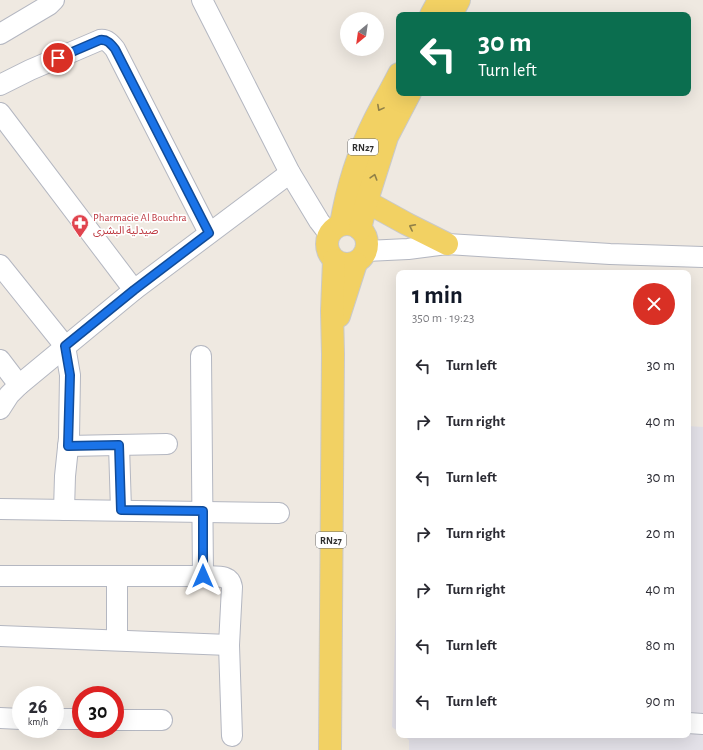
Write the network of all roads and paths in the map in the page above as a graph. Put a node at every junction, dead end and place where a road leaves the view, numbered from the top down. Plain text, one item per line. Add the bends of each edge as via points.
1 (54, 0) edge
2 (202, 0) edge
3 (439, 0) edge
4 (459, 0) edge
5 (433, 12) edge
6 (453, 12) edge
7 (0, 34) edge
8 (396, 80) edge
9 (0, 85) edge
10 (408, 96) edge
11 (0, 113) edge
12 (290, 173) junction
13 (367, 202) junction
14 (344, 229) junction
15 (209, 233) junction
16 (447, 244) junction
17 (361, 257) junction
18 (703, 257) edge
19 (334, 260) junction
20 (0, 265) edge
21 (134, 290) junction
22 (333, 330) junction
23 (65, 346) junction
24 (201, 356) dead end
25 (0, 360) edge
26 (19, 385) junction
27 (0, 408) edge
28 (167, 444) dead end
29 (119, 445) junction
30 (68, 446) junction
31 (0, 509) edge
32 (64, 510) junction
33 (121, 510) junction
34 (203, 511) junction
35 (279, 513) dead end
36 (0, 576) edge
37 (117, 576) junction
38 (203, 576) junction
39 (0, 636) edge
40 (117, 640) junction
41 (230, 645) junction
42 (0, 718) edge
43 (12, 719) edge
44 (124, 720) edge
45 (162, 720) dead end
46 (691, 723) edge
47 (703, 724) edge
48 (232, 736) dead end
49 (330, 750) edge

1 - 7 street
2 - 12 street
3 - 5 main road
4 - 6 main road
8 -> 14 main road, RN27 via 373,122 360,154 348,189
9 - 15 street via 100,40 110,43
13 -> 10 main road, RN27 via 387,137
11 - 21 street
12 - 14 street via 319,221
12 - 15 street
13 - 14 main road, RN27
16 -> 13 main road
14 - 17 main road, RN27 via 367,239 368,245
14 - 19 main road, RN27 via 327,241 327,248
15 - 21 street
16 - 17 street
16 - 18 street
17 - 19 main road via 346,264
17 - 22 main road, RN27
19 - 22 main road, RN27
20 - 23 street
21 - 23 street
22 - 49 main road, RN27
23 - 26 street
23 - 30 street via 70,375
24 - 34 street
25 - 26 street
26 - 27 street
28 - 29 street
29 - 30 street
29 - 33 street
30 - 32 street
31 - 32 street
32 - 33 street
33 - 34 street
34 - 35 street
34 - 38 street
36 - 37 street
37 - 38 street
37 - 40 street
38 - 41 street via 224,577 231,582
39 - 40 street
40 - 41 street
41 - 48 street
42 - 43 street
44 - 45 street
46 - 47 street

